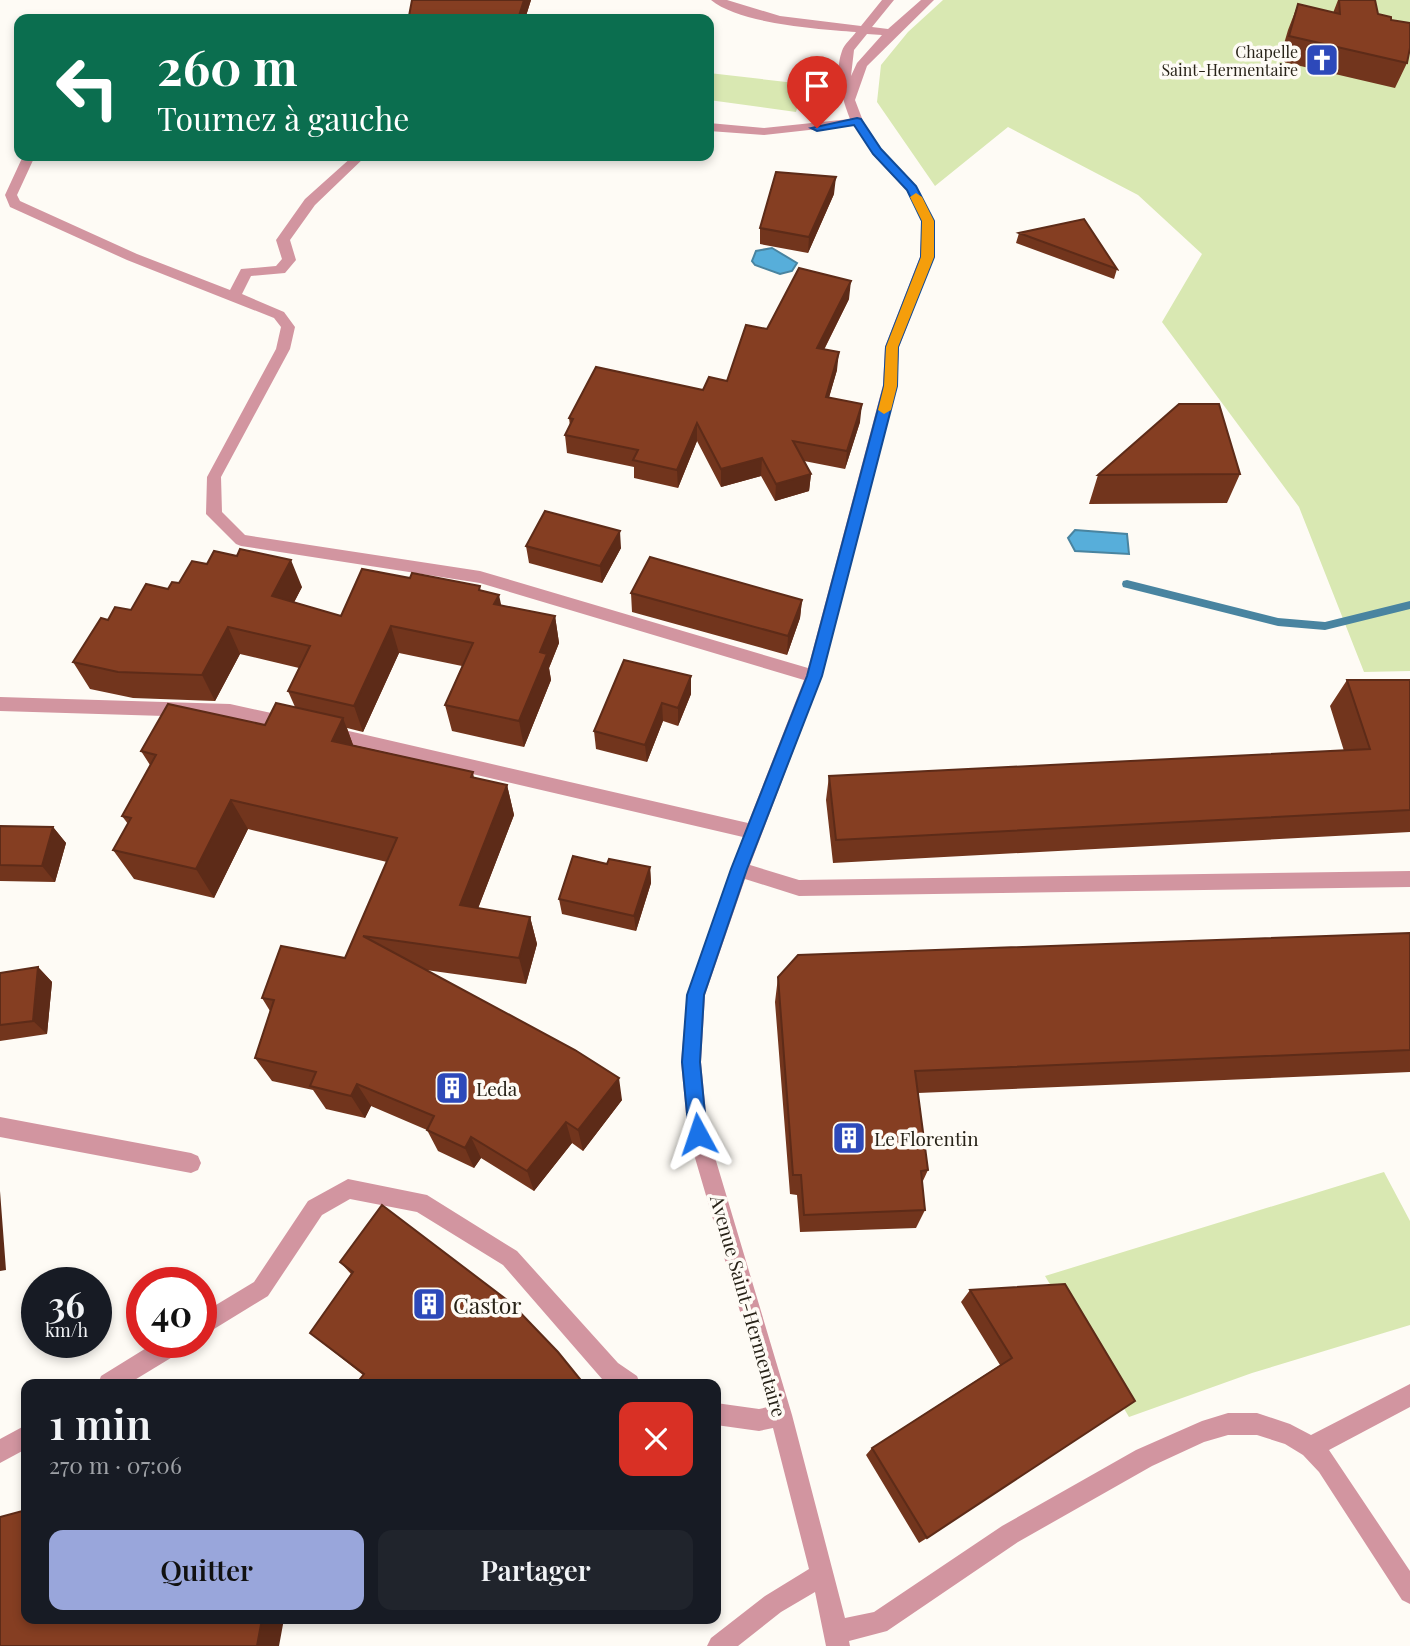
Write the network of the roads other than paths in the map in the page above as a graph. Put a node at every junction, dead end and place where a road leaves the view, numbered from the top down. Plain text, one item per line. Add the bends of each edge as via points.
1 (717, 0) edge
2 (888, 0) edge
3 (929, 0) edge
4 (863, 29) junction
5 (891, 33) junction
6 (849, 101) junction
7 (857, 121) junction
8 (714, 128) edge
9 (27, 161) edge
10 (355, 161) edge
11 (234, 296) junction
12 (814, 676) junction
13 (0, 704) edge
14 (753, 832) junction
15 (739, 869) junction
16 (1410, 879) edge
17 (0, 1127) edge
18 (191, 1163) dead end
19 (217, 1316) edge
20 (150, 1358) edge
21 (117, 1379) edge
22 (622, 1379) edge
23 (1410, 1395) edge
24 (721, 1415) edge
25 (781, 1415) junction
26 (21, 1439) edge
27 (1311, 1447) junction
28 (0, 1452) edge
29 (822, 1574) junction
30 (1410, 1592) edge
31 (837, 1639) edge
32 (719, 1646) edge

1 - 4 street via 816,26
2 - 4 street, Avenue Saint-Hermentaire
3 - 5 street
4 - 5 street
4 - 6 street, Avenue Saint-Hermentaire via 848,50
5 - 6 street via 861,65
6 - 7 street, Avenue Saint-Hermentaire
7 - 8 street via 797,131
7 - 12 street, Avenue Saint-Hermentaire via 877,152 912,189 928,221 928,257 892,347 890,386
9 - 11 street via 12,195 15,204 132,257
10 - 11 street via 310,202 283,240 289,260 280,270 246,272
11 - 12 street via 279,315 288,327 283,349 214,477 214,514 241,540 480,577
12 - 14 street, Avenue Saint-Hermentaire
13 - 14 street via 230,711
14 - 15 street, Avenue Saint-Hermentaire
15 - 16 street via 799,888
15 - 25 street, Avenue Saint-Hermentaire via 696,995 691,1062 698,1134
17 - 18 street
19 - 22 street via 261,1289 315,1208 348,1189 420,1202 510,1258
20 - 21 street
23 - 27 street
24 - 25 street via 759,1420
25 - 29 street, Avenue Saint-Hermentaire
26 - 28 street
27 - 30 street via 1327,1464
27 - 31 street via 1257,1424 1228,1423 1202,1432 1144,1458 1010,1534 879,1623
29 - 31 street, Avenue Saint-Hermentaire
29 - 32 street

